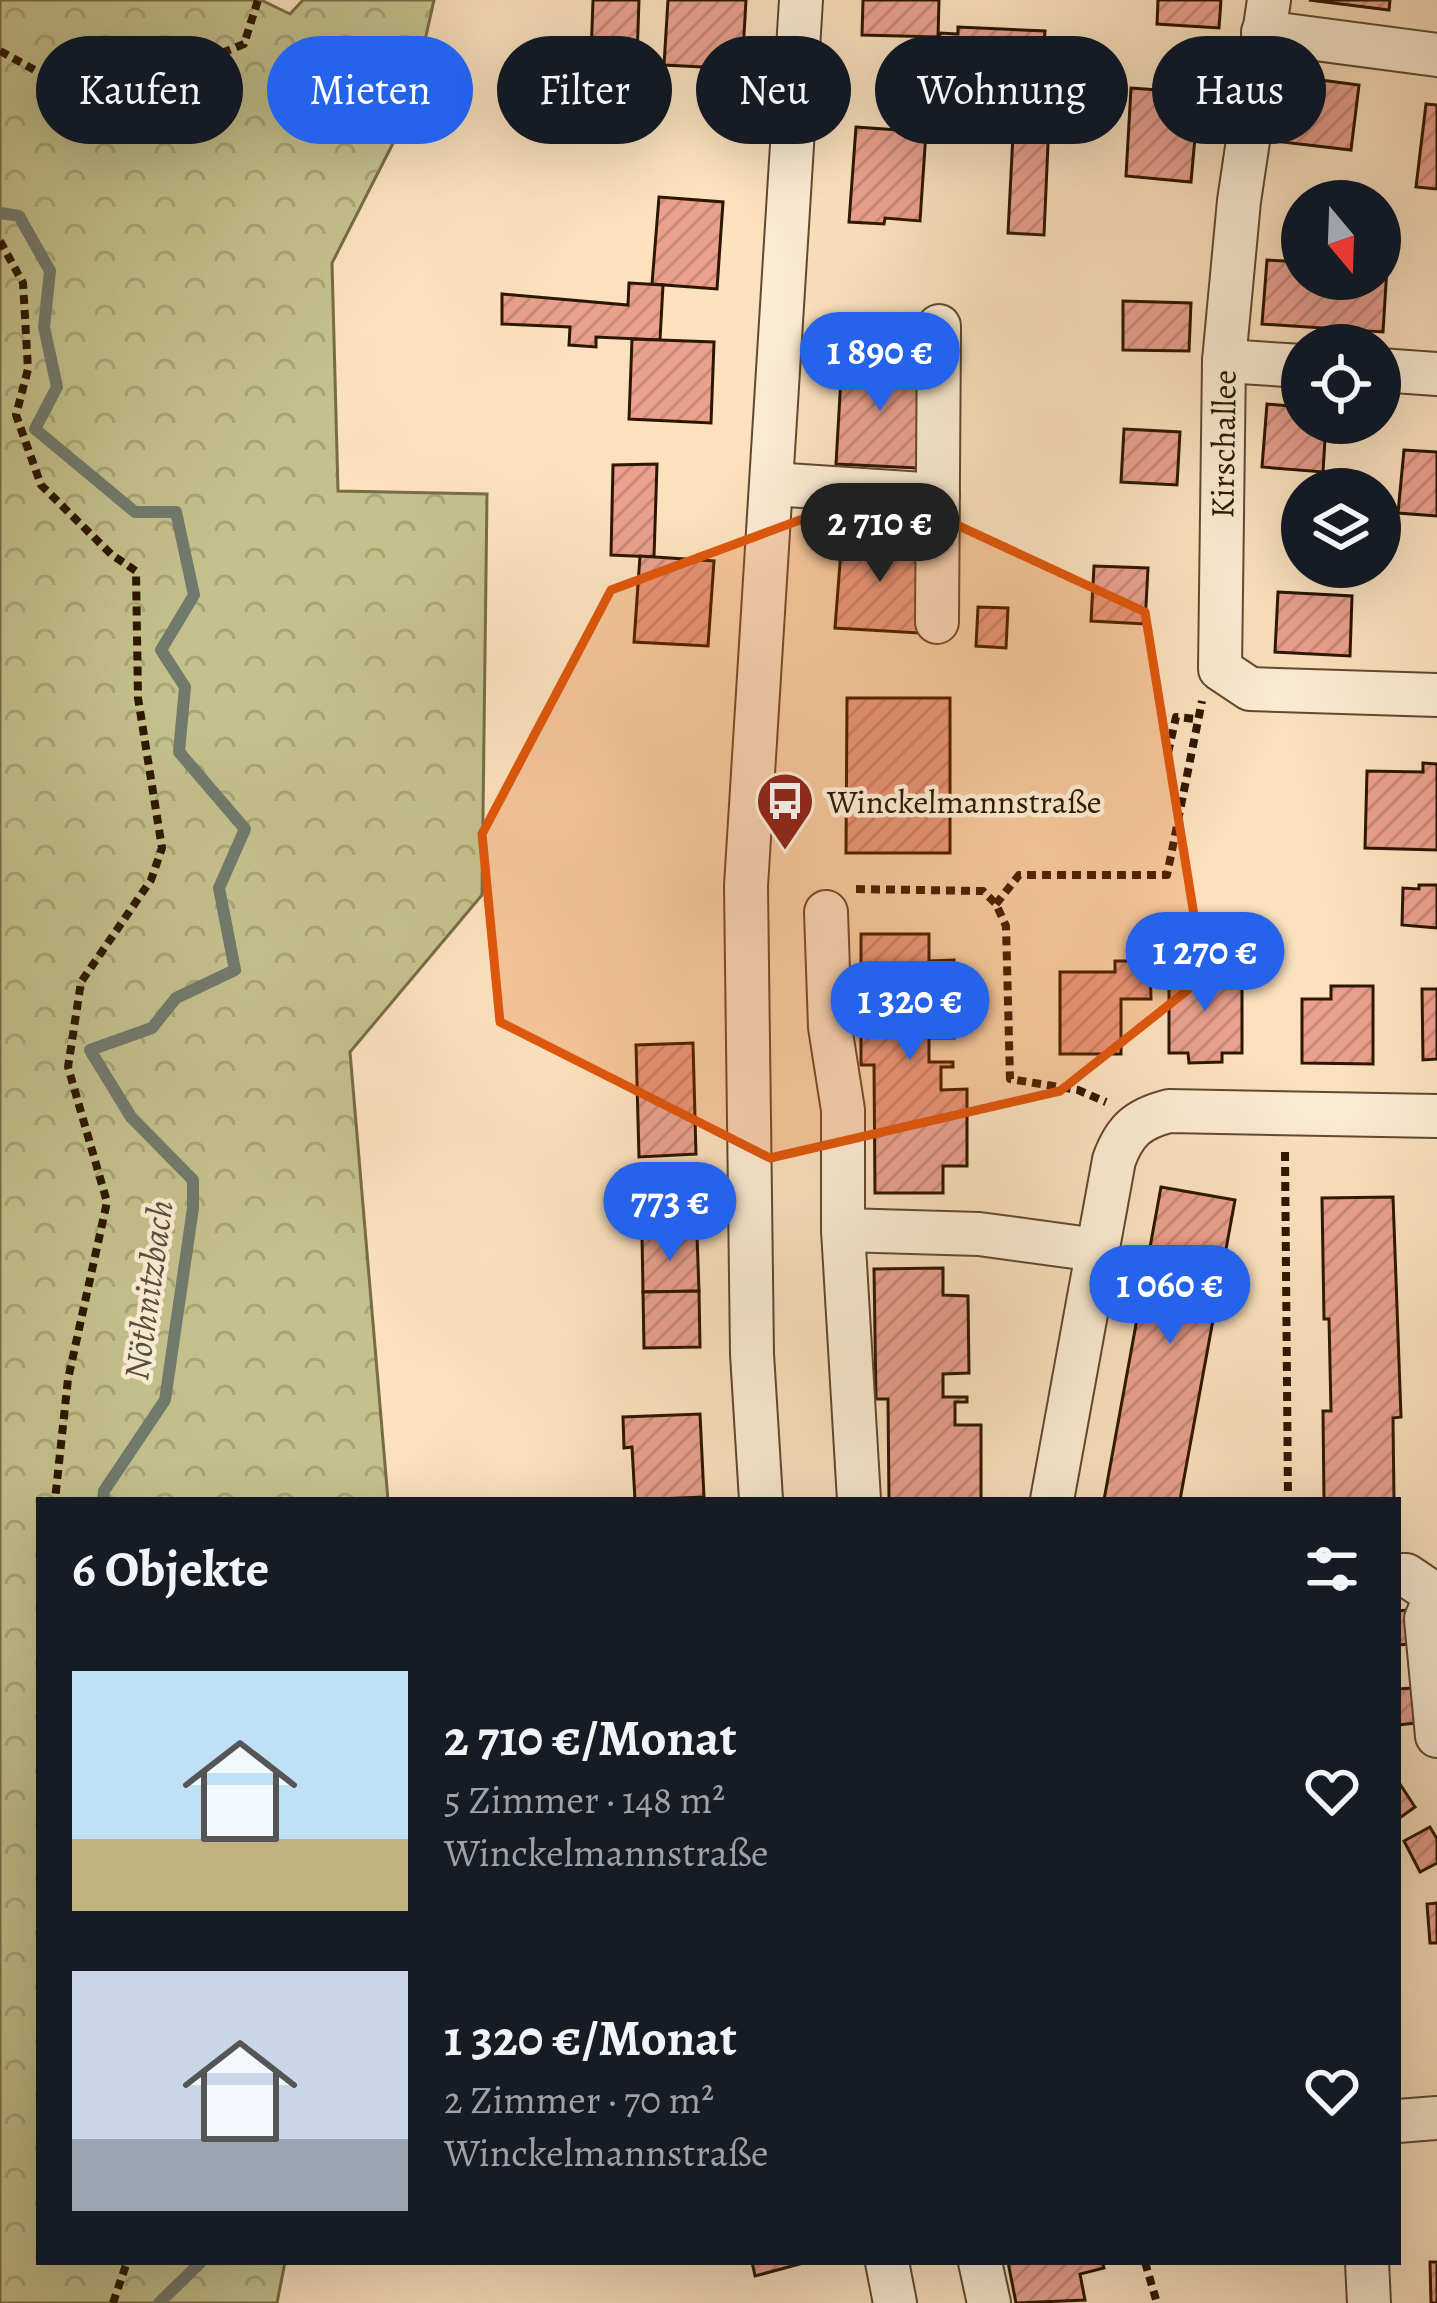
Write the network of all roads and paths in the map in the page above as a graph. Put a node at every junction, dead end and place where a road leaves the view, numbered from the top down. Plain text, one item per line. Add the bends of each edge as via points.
1 (258, 0) edge
2 (802, 0) edge
3 (1266, 16) edge
4 (0, 51) edge
5 (1437, 55) edge
6 (0, 242) edge
7 (939, 326) dead end
8 (1224, 361) junction
9 (1281, 365) edge
10 (1401, 371) edge
11 (1437, 374) edge
12 (772, 484) junction
13 (938, 495) junction
14 (937, 622) dead end
15 (1220, 669) junction
16 (1437, 695) edge
17 (1195, 718) junction
18 (1168, 753) dead end
19 (838, 900) joint
20 (996, 904) junction
21 (1284, 1114) junction
22 (1437, 1116) edge
23 (1144, 1118) junction
24 (843, 1230) junction
25 (1097, 1250) junction
26 (55, 1497) edge
27 (761, 1497) edge
28 (859, 1497) edge
29 (1053, 1497) edge
30 (1288, 1497) edge
31 (1401, 1575) edge
32 (1436, 1594) edge
33 (1437, 1736) edge
34 (1437, 2118) edge
35 (1401, 2121) edge
36 (126, 2265) edge
37 (888, 2265) edge
38 (981, 2265) edge
39 (1146, 2265) edge
40 (1367, 2265) edge
41 (113, 2303) edge
42 (895, 2303) edge
43 (989, 2303) edge
44 (1157, 2303) edge
45 (1369, 2303) edge

1 - 4 path via 244,44 128,91 75,92
2 - 12 street
3 - 5 street
3 - 8 street, Kirschallee
6 - 26 path via 22,283 28,369 16,415 41,484 136,571 138,698 162,848 152,880 81,982 68,1067 107,1202 68,1379
7 - 13 street
8 - 9 street
8 - 15 street, Kirschallee
10 - 11 street
12 - 13 street
12 - 27 street via 746,886 749,1259
13 - 14 street
15 - 16 street via 1250,688
15 - 17 path
17 - 18 path via 1176,717
17 - 20 path via 1167,875 1018,875
19 - 20 path via 983,891
19 - 24 street via 830,1027 843,1110
20 - 23 path via 1006,926 1010,1079 1078,1090
21 - 22 street
21 - 23 street via 1169,1111
21 - 30 path
23 - 25 street via 1124,1134 1114,1160
24 - 25 street via 979,1234
24 - 28 street
25 - 29 street
31 - 32 street
32 - 33 street via 1426,1619
34 - 35 street
36 - 41 path
37 - 42 street
38 - 43 street
39 - 44 path
40 - 45 street

